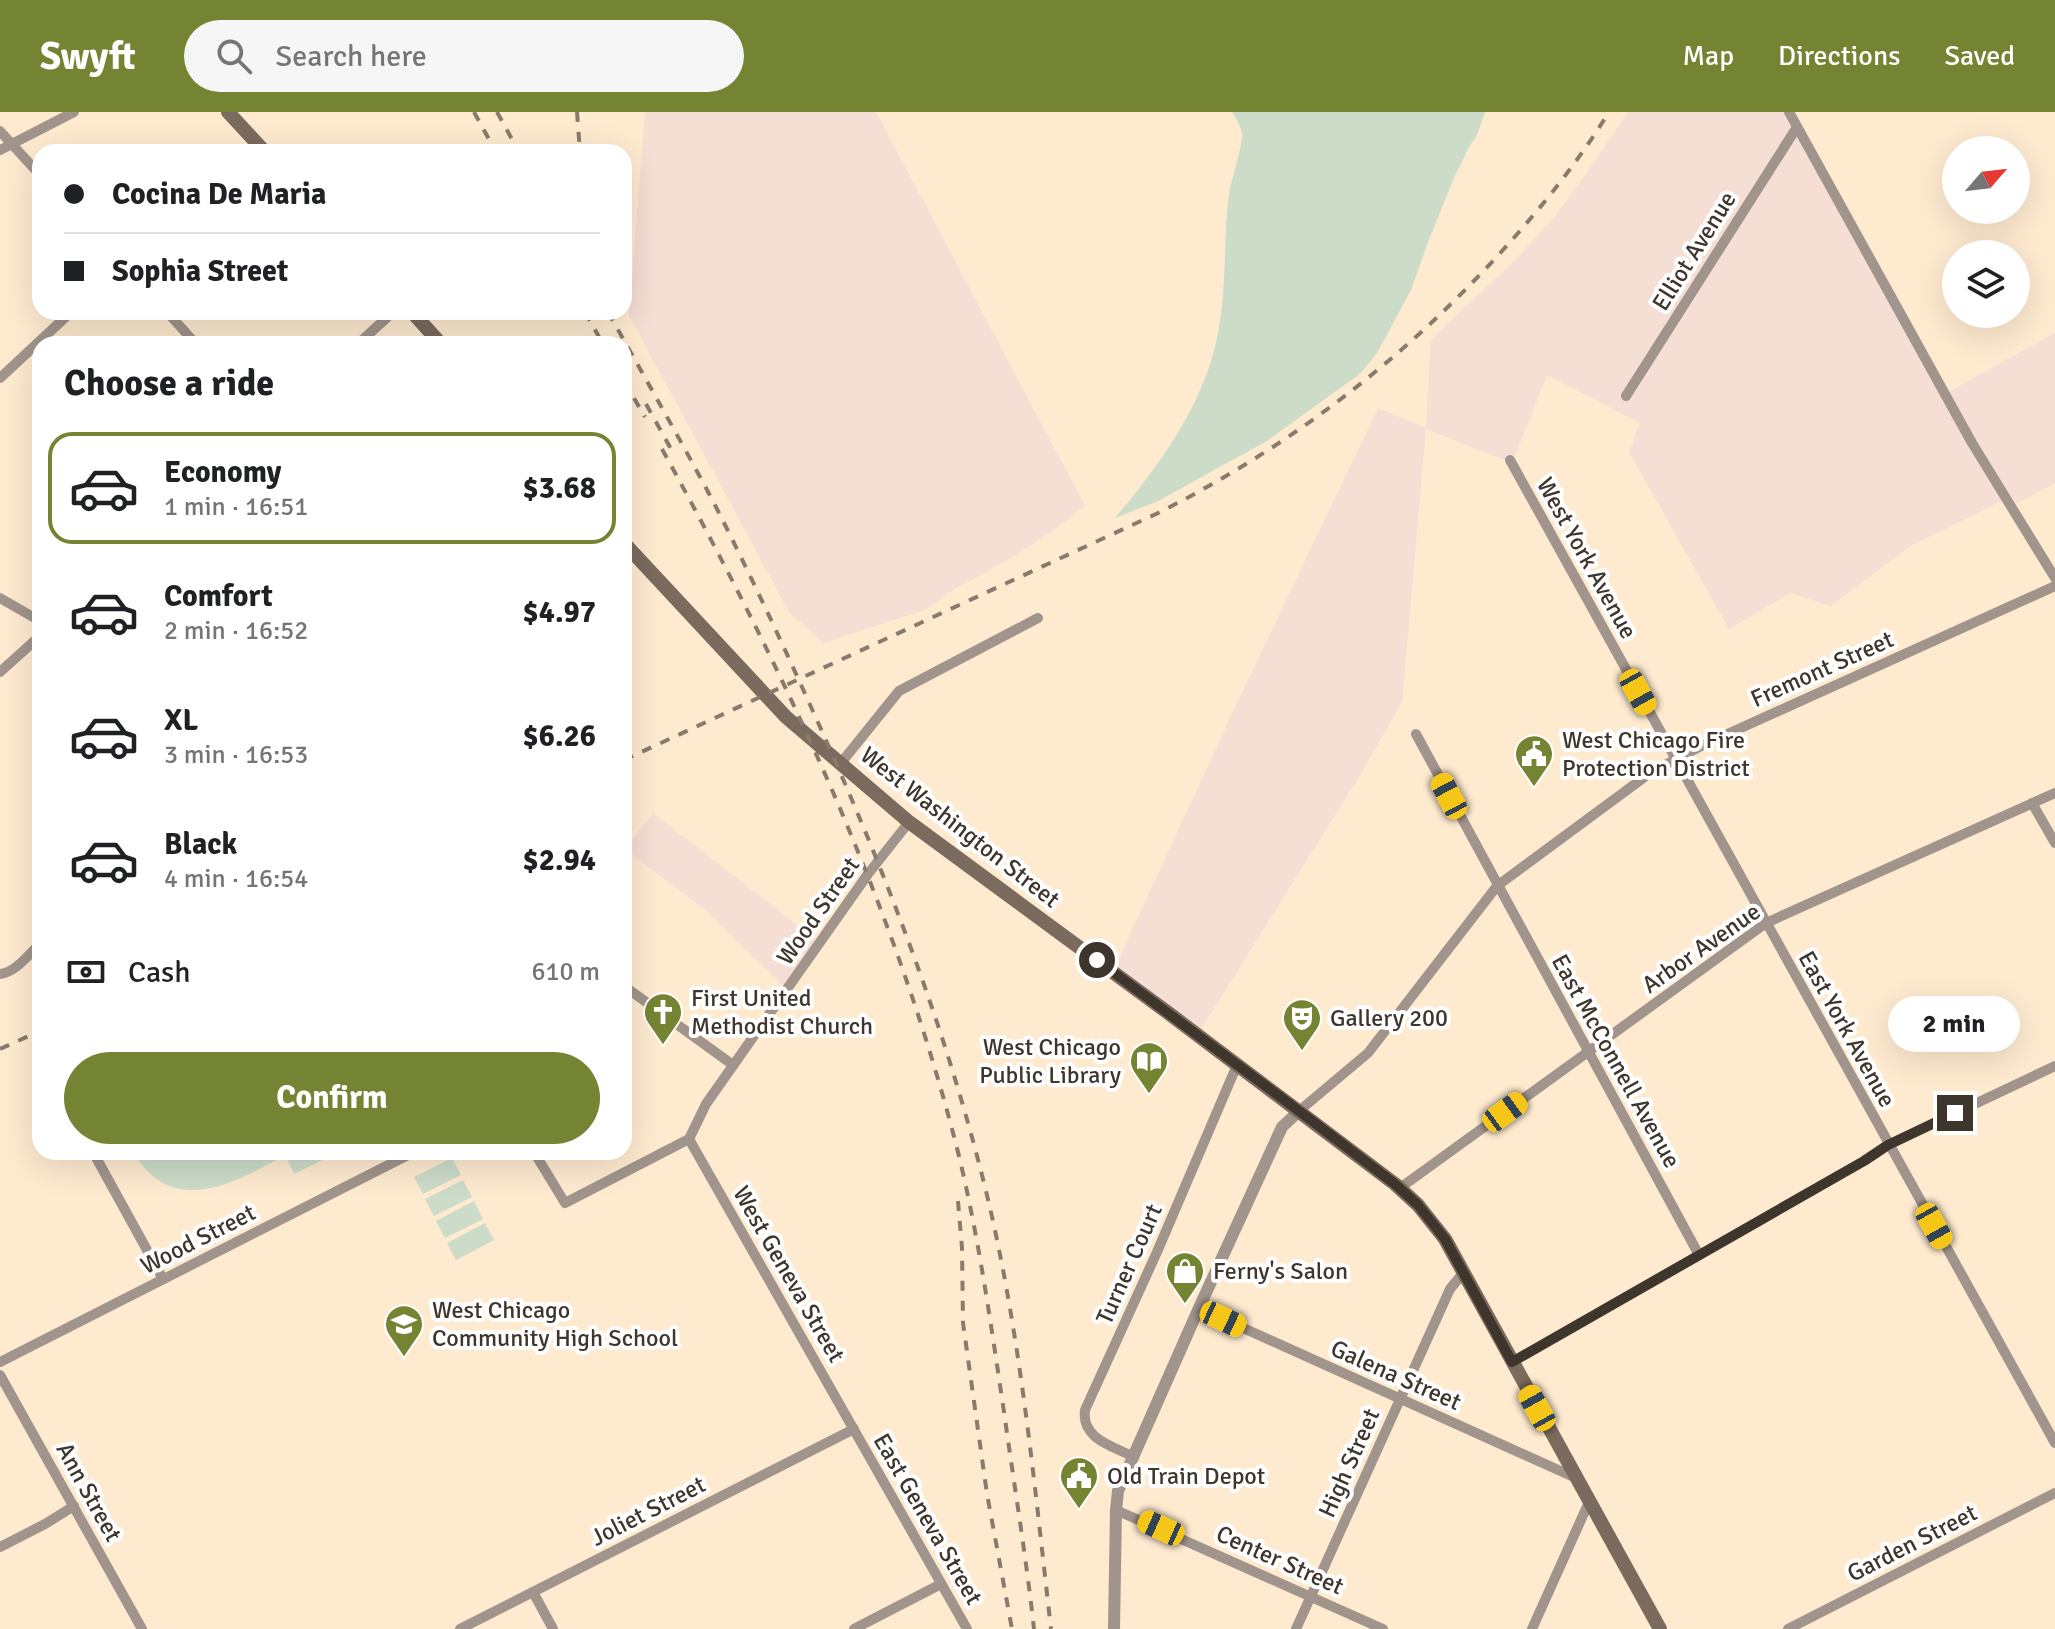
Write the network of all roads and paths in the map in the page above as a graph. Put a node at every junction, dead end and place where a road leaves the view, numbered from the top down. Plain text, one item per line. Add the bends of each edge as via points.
1 (74, 112) edge
2 (228, 112) edge
3 (1789, 112) edge
4 (1797, 127) junction
5 (0, 131) edge
6 (12, 144) junction
7 (258, 144) edge
8 (0, 150) edge
9 (32, 166) edge
10 (62, 320) edge
11 (174, 320) edge
12 (384, 320) edge
13 (419, 320) edge
14 (45, 336) edge
15 (189, 336) edge
16 (367, 336) edge
17 (434, 336) edge
18 (32, 348) edge
19 (0, 378) edge
20 (1626, 396) dead end
21 (1510, 460) dead end
22 (632, 553) edge
23 (2055, 578) edge
24 (2055, 586) edge
25 (0, 598) edge
26 (32, 616) edge
27 (1038, 618) dead end
28 (32, 643) edge
29 (0, 672) edge
30 (1416, 734) dead end
31 (1676, 760) junction
32 (841, 763) junction
33 (2055, 793) edge
34 (2032, 803) junction
35 (909, 822) junction
36 (2055, 843) edge
37 (1497, 886) junction
38 (1766, 923) junction
39 (32, 952) edge
40 (0, 974) edge
41 (632, 992) edge
42 (1589, 1052) junction
43 (733, 1065) junction
44 (1237, 1065) junction
45 (2055, 1066) edge
46 (1299, 1111) junction
47 (689, 1139) junction
48 (1888, 1145) junction
49 (97, 1160) edge
50 (398, 1160) edge
51 (539, 1160) edge
52 (1400, 1188) junction
53 (1699, 1255) junction
54 (1463, 1273) junction
55 (163, 1279) junction
56 (1199, 1308) junction
57 (0, 1362) edge
58 (1512, 1362) junction
59 (0, 1375) edge
60 (1399, 1399) junction
61 (854, 1429) junction
62 (2055, 1443) edge
63 (1134, 1457) junction
64 (1576, 1478) junction
65 (2055, 1493) edge
66 (1589, 1502) junction
67 (74, 1506) junction
68 (1116, 1510) junction
69 (0, 1547) edge
70 (941, 1584) junction
71 (533, 1592) junction
72 (1311, 1597) junction
73 (142, 1629) edge
74 (460, 1629) edge
75 (553, 1629) edge
76 (854, 1629) edge
77 (967, 1629) edge
78 (1114, 1629) edge
79 (1296, 1629) edge
80 (1383, 1629) edge
81 (1532, 1629) edge
82 (1660, 1629) edge
83 (1788, 1629) edge

1 - 6 street
2 - 7 main road
3 - 4 street
4 - 20 street, Elliot Avenue
4 - 23 street via 1972,443
5 - 6 street
6 - 8 street
6 - 9 street
10 - 14 street
11 - 15 street
12 - 16 street
13 - 17 main road
18 - 19 street
21 - 31 street, West York Avenue
22 - 32 main road, West Washington Street via 786,717
24 - 31 street, Fremont Street
25 - 26 street
27 - 32 street via 899,691
28 - 29 street
30 - 37 street, East McConnell Avenue
31 - 37 street, Fremont Street via 1650,773
31 - 38 street, East York Avenue
32 - 35 main road, West Washington Street
33 - 34 street, Arbor Avenue
34 - 36 street
34 - 38 street, Arbor Avenue
35 - 43 street, Wood Street
35 - 44 main road, West Washington Street
37 - 42 street, East McConnell Avenue
37 - 46 street, Fremont Street via 1368,1053
38 - 42 street, Arbor Avenue
38 - 48 street, East York Avenue
39 - 40 street via 7,974
41 - 43 street
42 - 52 street, Arbor Avenue
42 - 53 street, East McConnell Avenue
43 - 47 street, Wood Street
44 - 46 main road, West Washington Street
44 - 63 street, Turner Court via 1085,1410 1087,1429 1094,1437
45 - 48 street
46 - 52 main road, West Washington Street
46 - 56 street via 1282,1127
47 - 51 street via 565,1203
47 - 61 street, West Geneva Street
48 - 53 street
48 - 62 street, East York Avenue
49 - 55 street
50 - 55 street, Wood Street
52 - 54 main road, West Washington Street via 1435,1225
53 - 58 street
54 - 58 main road, West Washington Street
54 - 60 street, High Street via 1450,1289
55 - 57 street, Wood Street
56 - 60 street, Galena Street
56 - 63 street
58 - 64 main road, West Washington Street
59 - 67 street, Ann Street
60 - 64 street, Galena Street
60 - 72 street, High Street
61 - 70 street, East Geneva Street
61 - 71 street, Joliet Street
63 - 68 street via 1118,1491
64 - 66 main road, West Washington Street
65 - 83 street, Garden Street
66 - 81 street
66 - 82 main road, West Washington Street
67 - 69 street
67 - 73 street, Ann Street
68 - 72 street, Center Street
68 - 78 street
70 - 76 street
70 - 77 street, East Geneva Street
71 - 74 street, Joliet Street
71 - 75 street
72 - 79 street, High Street
72 - 80 street, Center Street

